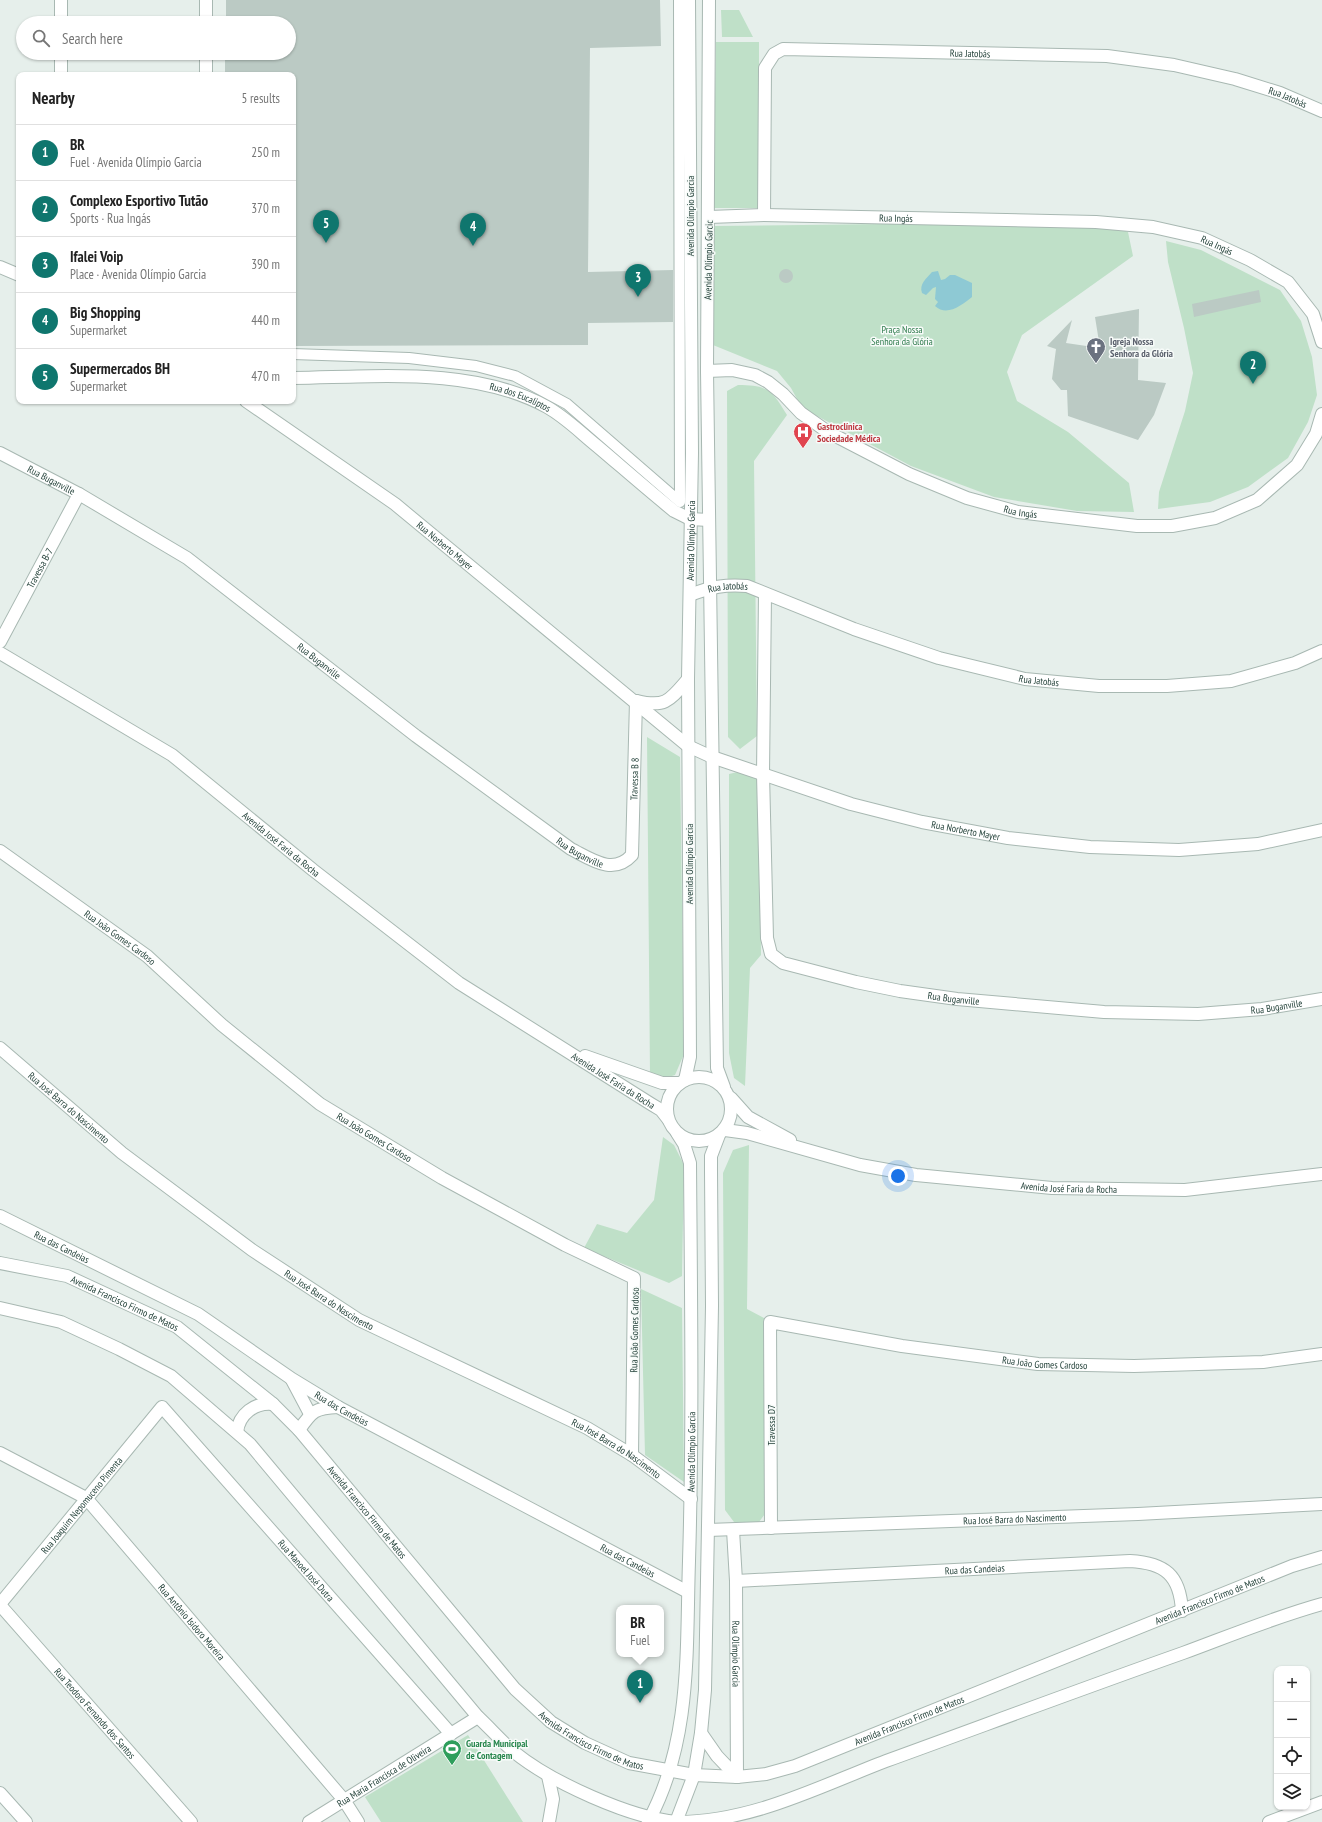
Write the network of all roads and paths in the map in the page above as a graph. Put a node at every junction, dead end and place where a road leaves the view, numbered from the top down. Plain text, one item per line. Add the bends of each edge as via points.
1 (61, 0) edge
2 (206, 0) edge
3 (679, 0) edge
4 (689, 0) edge
5 (709, 0) edge
6 (61, 16) edge
7 (206, 16) edge
8 (61, 60) edge
9 (206, 60) edge
10 (61, 72) edge
11 (206, 72) edge
12 (1322, 111) edge
13 (764, 215) junction
14 (709, 216) junction
15 (0, 267) edge
16 (16, 274) edge
17 (1322, 342) edge
18 (296, 354) edge
19 (707, 371) junction
20 (296, 378) edge
21 (259, 406) edge
22 (1322, 414) edge
23 (0, 453) edge
24 (79, 494) junction
25 (690, 519) junction
26 (709, 520) junction
27 (710, 587) junction
28 (690, 594) junction
29 (765, 594) junction
30 (0, 642) edge
31 (1322, 651) edge
32 (0, 653) edge
33 (688, 679) junction
34 (636, 701) junction
35 (688, 746) junction
36 (712, 757) junction
37 (763, 774) junction
38 (1322, 830) edge
39 (0, 851) edge
40 (632, 856) joint
41 (1322, 999) edge
42 (556, 1044) junction
43 (0, 1048) edge
44 (683, 1082) junction
45 (727, 1092) junction
46 (668, 1118) junction
47 (722, 1132) junction
48 (677, 1133) junction
49 (818, 1154) junction
50 (1322, 1174) edge
51 (2, 1219) edge
52 (0, 1263) edge
53 (0, 1308) edge
54 (770, 1322) joint
55 (1322, 1354) edge
56 (292, 1379) junction
57 (273, 1404) junction
58 (162, 1406) joint
59 (338, 1407) junction
60 (310, 1414) junction
61 (299, 1430) junction
62 (237, 1432) junction
63 (0, 1453) edge
64 (632, 1455) junction
65 (86, 1498) junction
66 (691, 1499) junction
67 (1322, 1504) edge
68 (771, 1528) junction
69 (708, 1530) junction
70 (733, 1530) junction
71 (1322, 1557) edge
72 (736, 1581) junction
73 (688, 1592) junction
74 (0, 1604) edge
75 (1322, 1604) edge
76 (1182, 1611) junction
77 (478, 1717) junction
78 (701, 1733) junction
79 (451, 1734) junction
80 (670, 1772) junction
81 (694, 1775) junction
82 (548, 1776) junction
83 (737, 1777) junction
84 (0, 1793) edge
85 (344, 1800) junction
86 (1322, 1802) edge
87 (649, 1820) edge
88 (738, 1820) edge
89 (26, 1822) edge
90 (190, 1822) edge
91 (309, 1822) edge
92 (358, 1822) edge
93 (549, 1822) edge
94 (677, 1822) edge
95 (1269, 1822) edge

1 - 6 street
2 - 7 street
3 - 18 street via 680,502 567,404 515,376 476,366 409,358
4 - 25 street, Avenida Olímpio Garcia via 692,453
5 - 14 street, Avenida Olímpio Garcic
8 - 10 street
9 - 11 street
12 - 13 street, Rua Jatobás via 1280,93 1235,79 1174,65 1107,56 783,49 774,54 765,68
13 - 14 street, Rua Ingás
13 - 17 street, Rua Ingás via 1096,222 1153,227 1202,238 1250,260 1288,282 1313,314
14 - 19 street, Avenida Olímpio Garcic
15 - 16 street
19 - 22 street, Rua Ingás via 732,370 755,375 784,394 802,414 828,432 909,474 967,498 1018,512 1137,526 1172,526 1215,518 1257,500 1297,465 1316,434
19 - 26 street, Avenida Olímpio Garcic
20 - 25 street, Rua dos Eucaliptos via 402,376 490,385 520,394 547,407 570,423 674,511
21 - 34 street, Rua Norberto Mayer via 395,504
23 - 24 street, Rua Buganville
24 - 30 street, Travessa B-7
24 - 40 street, Rua Buganville via 187,558 416,736 571,849 598,863 615,866 626,862
25 - 26 street, Rua dos Eucaliptos
25 - 28 street, Avenida Olímpio Garcia
26 - 27 street, Avenida Olímpio Garcia
27 - 28 street, Rua Jatobás
27 - 29 street, Rua Jatobás via 730,584 747,586
27 - 36 street, Avenida Olímpio Garcia
28 - 33 street, Avenida Olímpio Garcia
29 - 31 street, Rua Jatobás via 854,629 939,658 1025,679 1084,685 1167,686 1231,681 1295,663
29 - 37 street
32 - 42 street, Avenida José Faria da Rocha via 172,755 312,870 459,983
33 - 34 street via 664,702 652,705
33 - 35 street, Avenida Olímpio Garcia
34 - 35 street, Rua Norberto Mayer
34 - 40 street, Travessa B 8
35 - 36 street, Rua Norberto Mayer
35 - 44 street, Avenida Olímpio Garcia via 690,1057
36 - 37 street, Rua Norberto Mayer
36 - 45 street, Avenida Olímpio Garcia via 717,1068
37 - 38 street, Rua Norberto Mayer via 851,804 922,822 1008,838 1090,847 1179,850 1250,845
37 - 41 street, Rua Buganville via 767,938 771,954 783,963 900,991 957,999 1104,1012 1198,1014 1262,1009
39 - 64 street, Rua João Gomes Cardoso via 147,956 222,1026 320,1104 442,1178 565,1245 634,1278
42 - 44 street, Avenida José Faria da Rocha via 657,1082
42 - 46 street, Avenida José Faria da Rocha via 656,1107
43 - 64 street, Rua José Barra do Nascimento via 122,1153 252,1250 359,1320 587,1428
44 - 45 street via 695,1077 706,1077
44 - 46 street via 673,1090 668,1099
45 - 47 street via 732,1108 730,1120
45 - 49 street, Avenida José Faria da Rocha via 748,1117
46 - 48 street
47 - 48 street via 709,1140 698,1141 687,1139
47 - 49 street, Avenida José Faria da Rocha via 747,1133
47 - 69 street, Avenida Olímpio Garcia via 711,1156 712,1306
48 - 66 street, Avenida Olímpio Garcia via 684,1144 690,1163
49 - 50 street, Avenida José Faria da Rocha via 916,1175 1052,1188 1185,1190
51 - 56 street, Rua das Candeias via 198,1314
52 - 57 street, Avenida Francisco Firmo de Matos via 67,1276 177,1327
53 - 62 street via 61,1322 140,1360 170,1376
54 - 55 street, Rua João Gomes Cardoso via 902,1346 1038,1364 1134,1366 1264,1362
54 - 68 street, Travessa D7
56 - 59 street, Rua das Candeias
56 - 60 street
57 - 61 street, Avenida Francisco Firmo de Matos
57 - 62 street via 264,1403 247,1412 238,1425
58 - 65 street, Rua Joaquim Nepomuceno Pimenta
58 - 79 street, Rua Manoel José Dutra
59 - 60 street via 324,1408
59 - 73 street, Rua das Candeias
60 - 61 street
61 - 80 street, Avenida Francisco Firmo de Matos via 515,1689 551,1722 585,1743 629,1763
62 - 77 street via 250,1444
63 - 65 street, Rua Antônio Isidoro Moreira
64 - 66 street, Rua José Barra do Nascimento
65 - 74 street, Rua Joaquim Nepomuceno Pimenta
65 - 85 street, Rua Antônio Isidoro Moreira
66 - 73 street, Avenida Olímpio Garcia
67 - 68 street, Rua José Barra do Nascimento
68 - 70 street, Rua José Barra do Nascimento
69 - 70 street, Rua José Barra do Nascimento
69 - 78 street, Avenida Olímpio Garcia via 707,1657
70 - 72 street, Rua Olimpio Garcia
71 - 76 street, Avenida Francisco Firmo de Matos via 1292,1566
72 - 76 street, Rua das Candeias via 1147,1562 1162,1568 1174,1579 1181,1593
72 - 83 street, Rua Olimpio Garcia
73 - 80 street, Avenida Olímpio Garcia via 686,1688
74 - 90 street, Rua Teodoro Fernando dos Santos
75 - 88 street via 1085,1687
76 - 83 street, Avenida Francisco Firmo de Matos via 795,1766 766,1774
77 - 79 street, Rua Maria Francisca de Oliveira
77 - 82 street via 514,1752
78 - 81 street, Avenida Olímpio Garcia
78 - 83 street via 717,1756
79 - 85 street, Rua Maria Francisca de Oliveira
80 - 81 street, Avenida Francisco Firmo de Matos
80 - 87 street, Avenida Olímpio Garcia
81 - 83 street, Avenida Francisco Firmo de Matos
81 - 94 street, Avenida Olímpio Garcia
82 - 87 street
82 - 93 street via 553,1799
84 - 89 street
85 - 91 street, Rua Maria Francisca de Oliveira
85 - 92 street, Rua Antônio Isidoro Moreira
86 - 95 street
87 - 94 street
88 - 94 street

